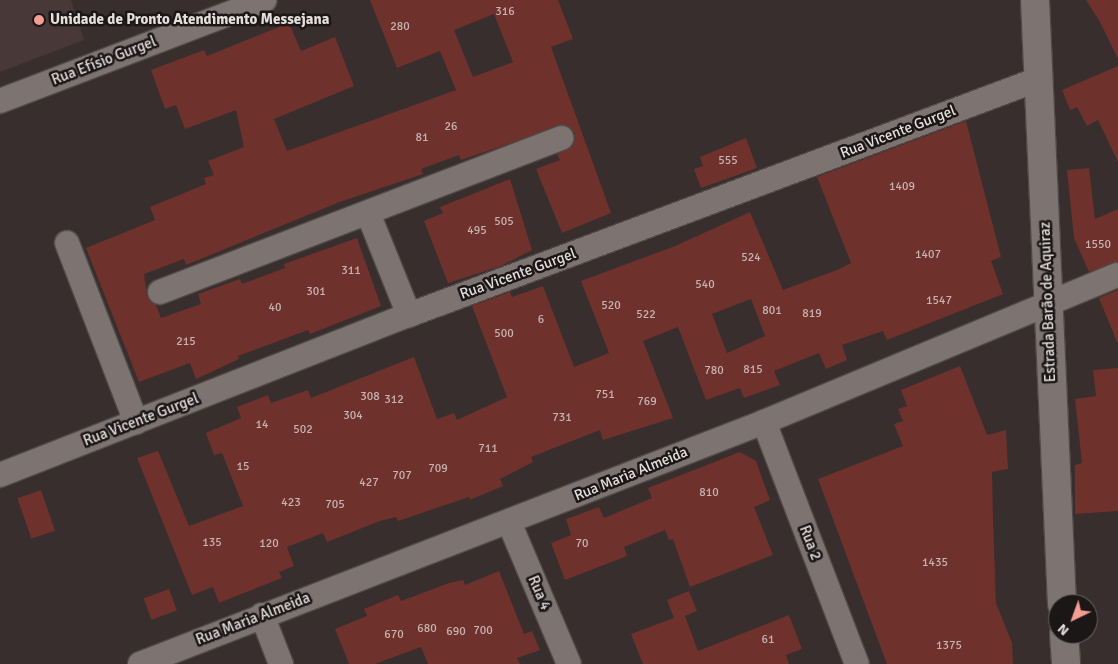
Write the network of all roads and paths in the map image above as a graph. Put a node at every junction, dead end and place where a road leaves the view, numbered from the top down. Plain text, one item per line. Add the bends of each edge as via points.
1 (264, 0) edge
2 (1035, 0) edge
3 (229, 6) edge
4 (1039, 79) junction
5 (0, 101) edge
6 (562, 138) dead end
7 (368, 213) junction
8 (67, 243) dead end
9 (1118, 275) edge
10 (160, 292) dead end
11 (1048, 307) junction
12 (409, 315) junction
13 (136, 422) junction
14 (764, 422) junction
15 (0, 475) edge
16 (510, 522) junction
17 (1062, 594) edge
18 (262, 615) junction
19 (1065, 644) edge
20 (140, 664) edge
21 (281, 664) edge
22 (569, 664) edge
23 (857, 664) edge
24 (1066, 664) edge

1 - 3 street, Rua Efísio Gurgel
2 - 4 street, Estrada Barão de Aquiraz
3 - 5 street, Rua Efísio Gurgel
4 - 11 street, Estrada Barão de Aquiraz
4 - 12 street, Rua Vicente Gurgel
6 - 7 street
7 - 10 street
7 - 12 street
8 - 13 street
9 - 11 street, Rua Maria Almeida
11 - 14 street, Rua Maria Almeida
11 - 17 street, Estrada Barão de Aquiraz
12 - 13 street, Rua Vicente Gurgel
13 - 15 street, Rua Vicente Gurgel
14 - 16 street, Rua Maria Almeida
14 - 23 street, Rua 2
16 - 18 street, Rua Maria Almeida
16 - 22 street, Rua 4
18 - 20 street, Rua Maria Almeida
18 - 21 street
19 - 24 street

